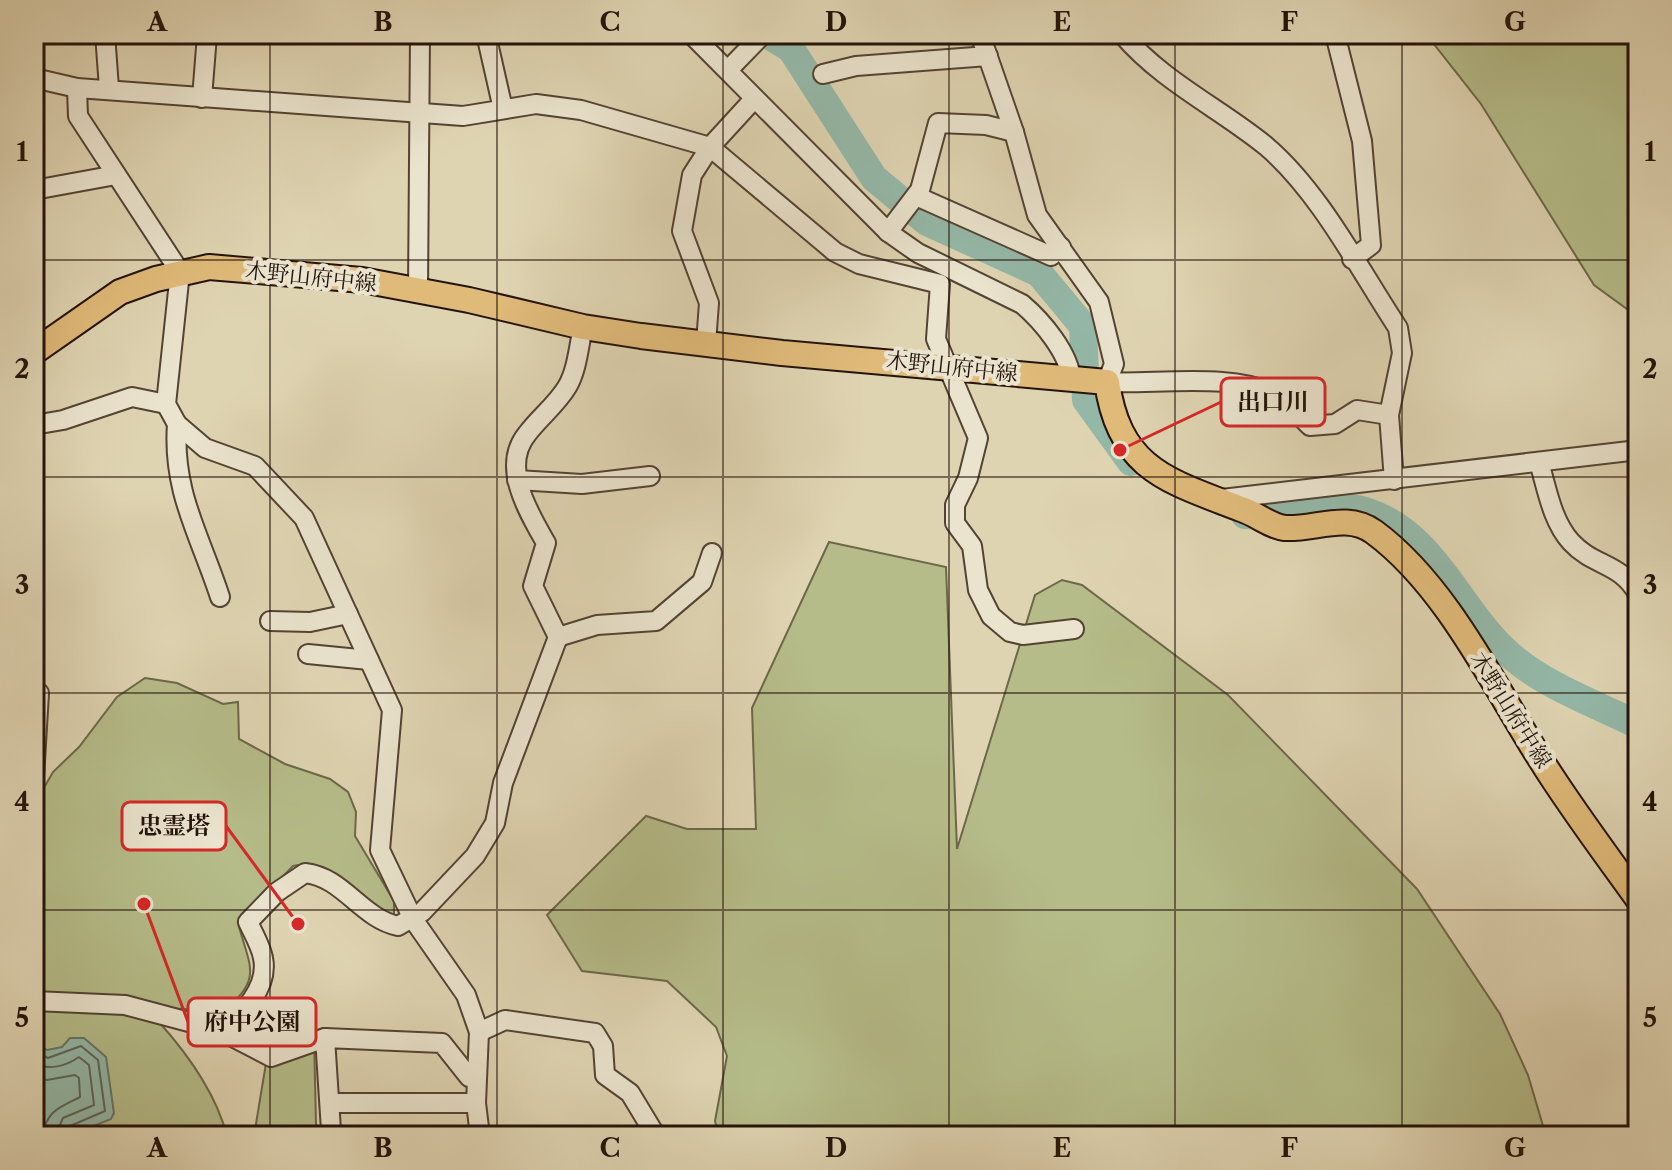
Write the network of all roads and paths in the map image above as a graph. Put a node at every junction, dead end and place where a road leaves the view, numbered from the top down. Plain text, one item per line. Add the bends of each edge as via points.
1 (105, 34) edge
2 (420, 34) edge
3 (486, 34) edge
4 (691, 34) edge
5 (980, 34) edge
6 (1122, 34) edge
7 (1335, 34) edge
8 (207, 35) edge
9 (757, 40) edge
10 (988, 56) junction
11 (729, 69) junction
12 (823, 74) dead end
13 (40, 81) edge
14 (77, 88) junction
15 (109, 88) junction
16 (202, 98) junction
17 (754, 99) junction
18 (503, 109) junction
19 (418, 113) junction
20 (78, 116) junction
21 (1014, 132) junction
22 (710, 147) junction
23 (116, 175) junction
24 (34, 190) edge
25 (916, 196) junction
26 (894, 226) junction
27 (1061, 247) junction
28 (1352, 259) junction
29 (180, 272) junction
30 (418, 291) junction
31 (583, 327) junction
32 (706, 343) junction
33 (34, 352) edge
34 (950, 367) junction
35 (1071, 380) junction
36 (1104, 382) junction
37 (166, 404) junction
38 (1389, 415) junction
39 (177, 424) junction
40 (34, 425) edge
41 (1638, 450) edge
42 (1539, 462) junction
43 (650, 476) dead end
44 (517, 480) junction
45 (1394, 480) junction
46 (1215, 500) junction
47 (712, 553) dead end
48 (1638, 594) edge
49 (220, 597) dead end
50 (348, 614) junction
51 (270, 621) dead end
52 (1074, 629) dead end
53 (558, 637) junction
54 (308, 654) dead end
55 (369, 660) junction
56 (39, 693) dead end
57 (34, 778) edge
58 (1638, 899) edge
59 (413, 919) junction
60 (34, 1001) edge
61 (219, 1030) junction
62 (479, 1032) junction
63 (325, 1038) junction
64 (477, 1076) junction
65 (331, 1103) junction
66 (476, 1103) junction
67 (339, 1136) edge
68 (480, 1136) edge
69 (656, 1136) edge

1 - 15 street
2 - 19 street
3 - 18 street
4 - 11 street
5 - 10 street
6 - 28 street via 1165,77 1283,163 1301,181
7 - 28 street via 1362,141 1371,245
8 - 16 street
9 - 11 street
10 - 12 street via 856,66
10 - 21 street
11 - 17 street
13 - 14 street
13 - 20 street
14 - 15 street
14 - 20 street
15 - 16 street
16 - 19 street
17 - 22 street
17 - 26 street
18 - 19 street via 463,116
18 - 22 street via 536,104 581,110
19 - 30 street
20 - 23 street
21 - 25 street via 938,123
21 - 27 street via 1037,215
22 - 32 street via 692,175 682,231 709,303
22 - 34 street via 835,252 859,264 940,284 936,339
23 - 24 street
23 - 29 street
25 - 26 street
25 - 27 street via 1051,256
26 - 35 street via 918,253 1035,315 1071,367
27 - 36 street via 1099,302 1114,364
28 - 38 street via 1398,328 1402,353
29 - 30 main road, 木野山府中線 via 209,267 263,270
29 - 33 main road, 木野山府中線 via 120,292
29 - 37 street
30 - 31 main road, 木野山府中線
31 - 32 main road, 木野山府中線
31 - 44 street via 569,386 523,438
32 - 34 main road, 木野山府中線
34 - 35 main road, 木野山府中線
34 - 52 street via 978,438 955,505 955,523 972,546 978,590 991,616 1010,632
35 - 36 main road, 木野山府中線
36 - 38 street via 1189,380 1258,390 1276,395 1310,426 1335,424 1357,410
36 - 46 main road, 木野山府中線 via 1124,438 1144,461 1174,485
37 - 39 street
37 - 40 street via 132,397
38 - 45 street
39 - 49 street via 175,460 185,502
39 - 50 street via 205,448 255,466 304,518
41 - 42 street
42 - 45 street
42 - 48 street via 1559,527 1588,556 1628,576
43 - 44 street via 582,484
44 - 53 street via 546,543 533,586
45 - 46 street
46 - 58 main road, 木野山府中線 via 1287,528 1338,521 1371,530 1401,557 1458,625 1541,761
47 - 53 street via 702,582 656,621 597,625
50 - 51 street via 310,622
50 - 55 street
53 - 59 street via 503,783 495,823 475,856
54 - 55 street
55 - 59 street via 392,710 380,850
56 - 57 street
59 - 61 street via 398,926 380,922 320,874 305,873 248,922 264,958 262,986
59 - 62 street via 466,995
60 - 61 street via 125,1005
61 - 63 street via 271,1057
62 - 64 street
62 - 69 street via 505,1020 595,1033 603,1046 605,1075 630,1093
63 - 64 street via 442,1043 469,1077
63 - 65 street
64 - 66 street
65 - 66 street
65 - 67 street via 331,1130
66 - 68 street

